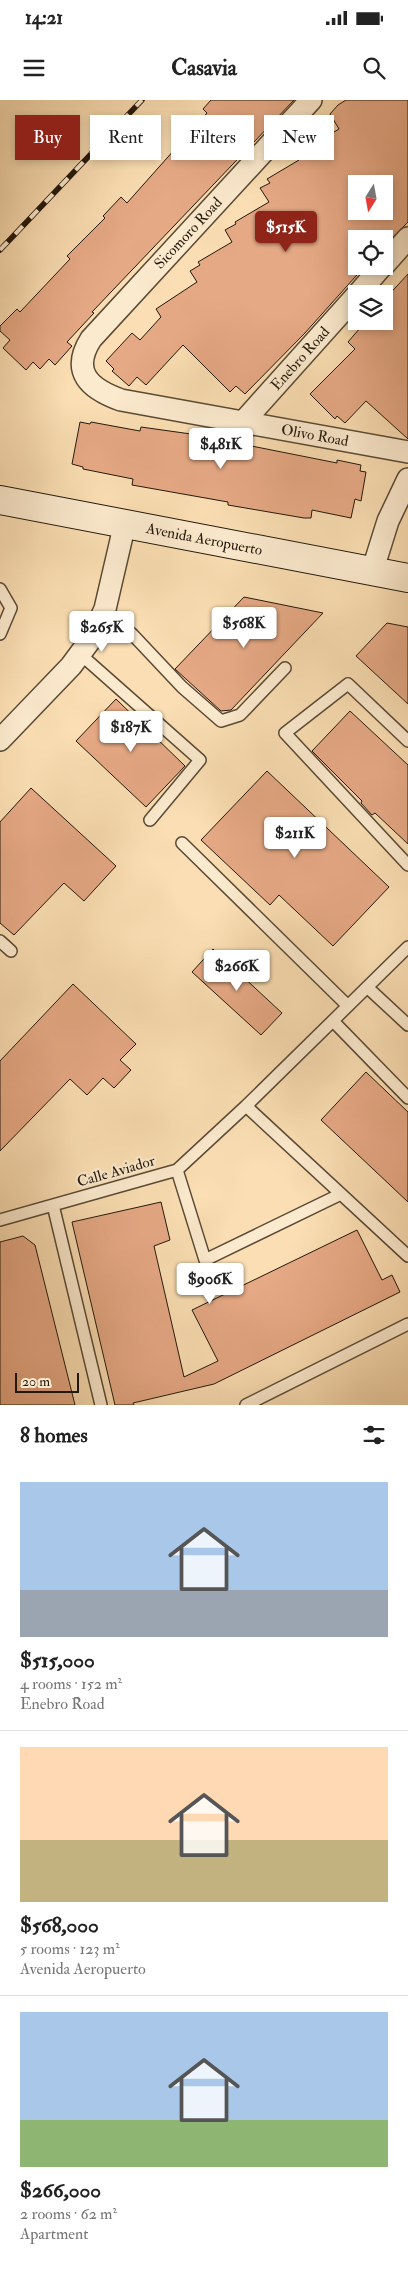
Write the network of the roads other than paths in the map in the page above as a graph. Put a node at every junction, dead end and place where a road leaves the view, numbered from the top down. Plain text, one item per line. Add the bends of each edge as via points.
1 (311, 100) edge
2 (408, 238) edge
3 (393, 255) edge
4 (375, 275) edge
5 (366, 285) edge
6 (348, 305) edge
7 (85, 374) joint
8 (244, 422) junction
9 (408, 452) edge
10 (408, 480) edge
11 (0, 500) edge
12 (125, 523) junction
13 (372, 572) junction
14 (408, 578) edge
15 (0, 589) edge
16 (105, 608) junction
17 (0, 634) edge
18 (79, 654) junction
19 (285, 668) dead end
20 (0, 740) edge
21 (408, 741) edge
22 (150, 820) dead end
23 (182, 843) dead end
24 (408, 865) edge
25 (0, 941) edge
26 (408, 947) edge
27 (11, 951) dead end
28 (367, 988) junction
29 (348, 1006) junction
30 (333, 1021) junction
31 (408, 1025) edge
32 (408, 1098) edge
33 (246, 1106) junction
34 (177, 1170) junction
35 (341, 1194) junction
36 (53, 1205) junction
37 (0, 1220) edge
38 (408, 1256) edge
39 (408, 1324) edge
40 (101, 1405) edge
41 (246, 1405) edge

1 - 7 street, Sicomoro Road via 91,339 84,349 82,362
2 - 3 street, Enebro Road
4 - 5 street, Enebro Road
6 - 8 street, Enebro Road
7 - 8 street, Olivo Road via 91,386 121,400
8 - 9 street, Olivo Road
10 - 13 street via 388,521
11 - 12 street, Avenida Aeropuerto
12 - 13 street, Avenida Aeropuerto
12 - 16 street
13 - 14 street, Avenida Aeropuerto
15 - 17 lane via 11,608
16 - 18 street via 91,639
16 - 19 lane via 220,721 240,715
18 - 20 street
18 - 22 lane via 200,760
21 - 24 lane via 348,684 285,733
23 - 29 lane
25 - 27 lane
26 - 28 lane
28 - 29 lane
28 - 31 lane
29 - 30 lane
30 - 32 lane
30 - 33 lane
33 - 34 lane
33 - 35 lane
34 - 35 lane, Calle Aviador via 205,1260
34 - 36 lane, Calle Aviador
35 - 38 lane
36 - 37 lane, Calle Aviador
36 - 40 lane
39 - 41 lane

